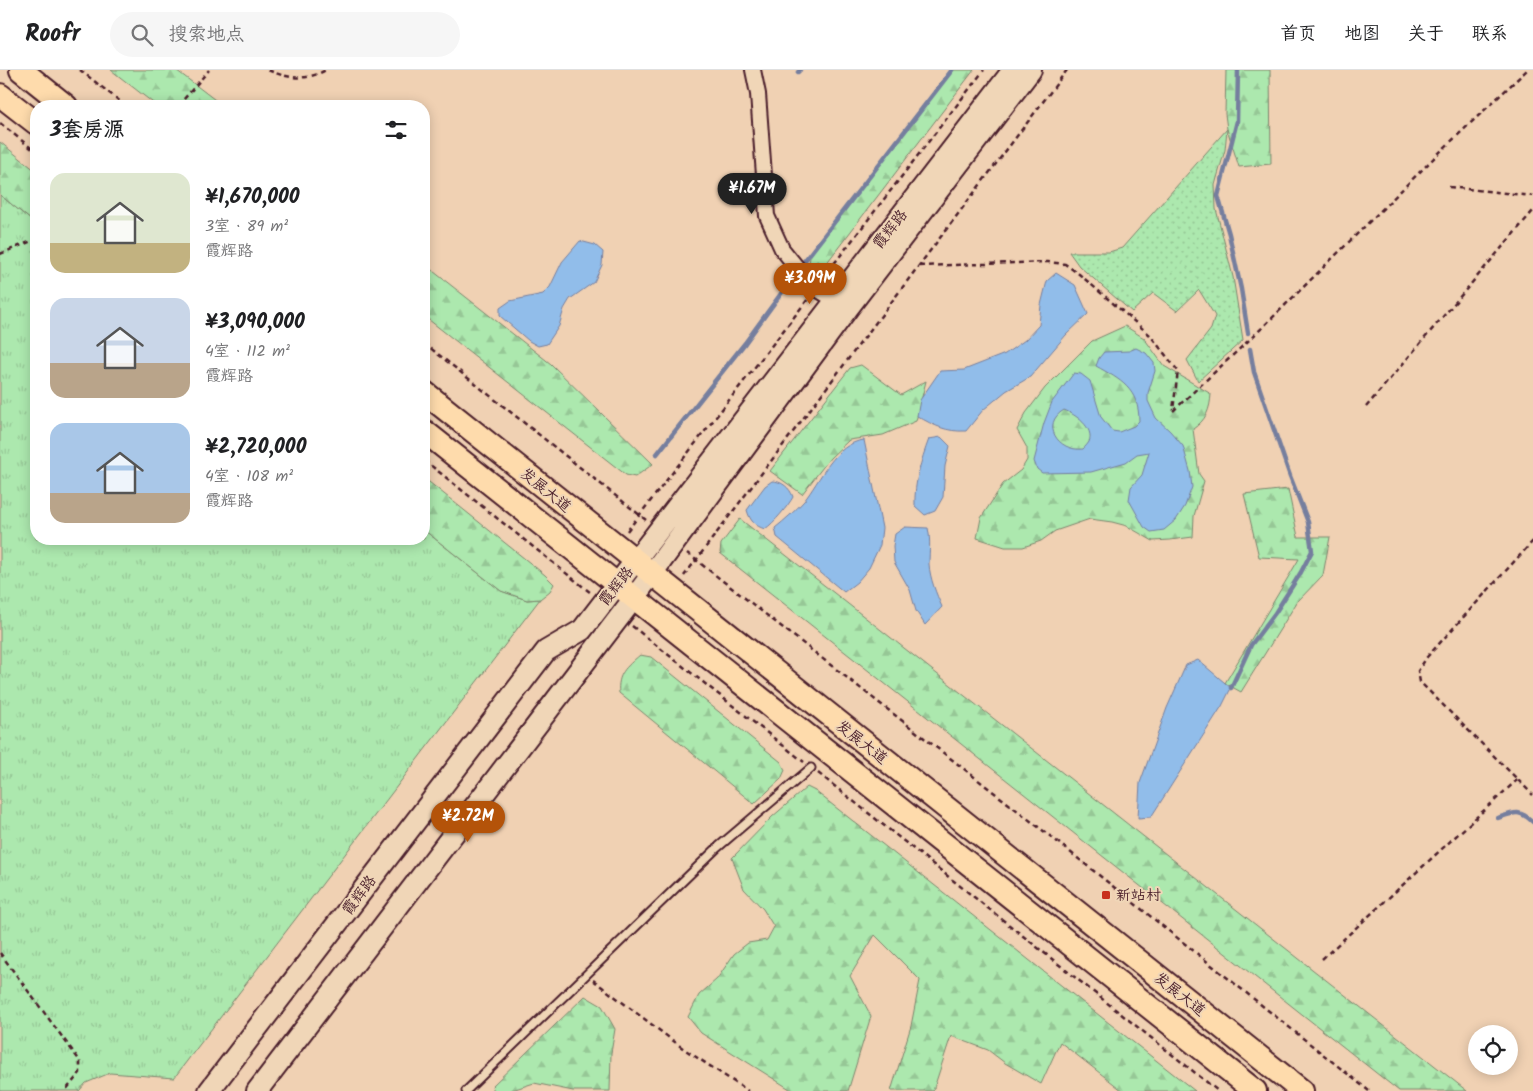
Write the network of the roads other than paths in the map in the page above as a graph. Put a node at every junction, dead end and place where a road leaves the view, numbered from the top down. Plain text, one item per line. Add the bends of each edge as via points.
1 (21, 70) edge
2 (753, 70) edge
3 (1013, 70) edge
4 (1031, 70) edge
5 (0, 95) edge
6 (58, 100) edge
7 (30, 118) edge
8 (842, 304) junction
9 (430, 397) edge
10 (430, 436) edge
11 (643, 568) junction
12 (625, 592) junction
13 (811, 768) road end
14 (209, 1091) edge
15 (257, 1091) edge
16 (466, 1091) edge
17 (1255, 1091) edge
18 (1302, 1091) edge

1 - 6 main road
2 - 8 street via 758,94 766,216 782,249 816,288
3 - 8 street, 霞辉路
4 - 8 street, 霞辉路
5 - 7 main road
8 - 11 street, 霞辉路 via 659,530
8 - 11 street, 霞辉路 via 675,543
9 - 11 main road, 发展大道
10 - 12 main road, 发展大道
11 - 12 street, 霞辉路
11 - 18 main road, 发展大道
12 - 14 street, 霞辉路 via 604,603 582,630 546,651
12 - 15 street, 霞辉路 via 620,616
12 - 17 main road, 发展大道
13 - 16 lane via 717,848

